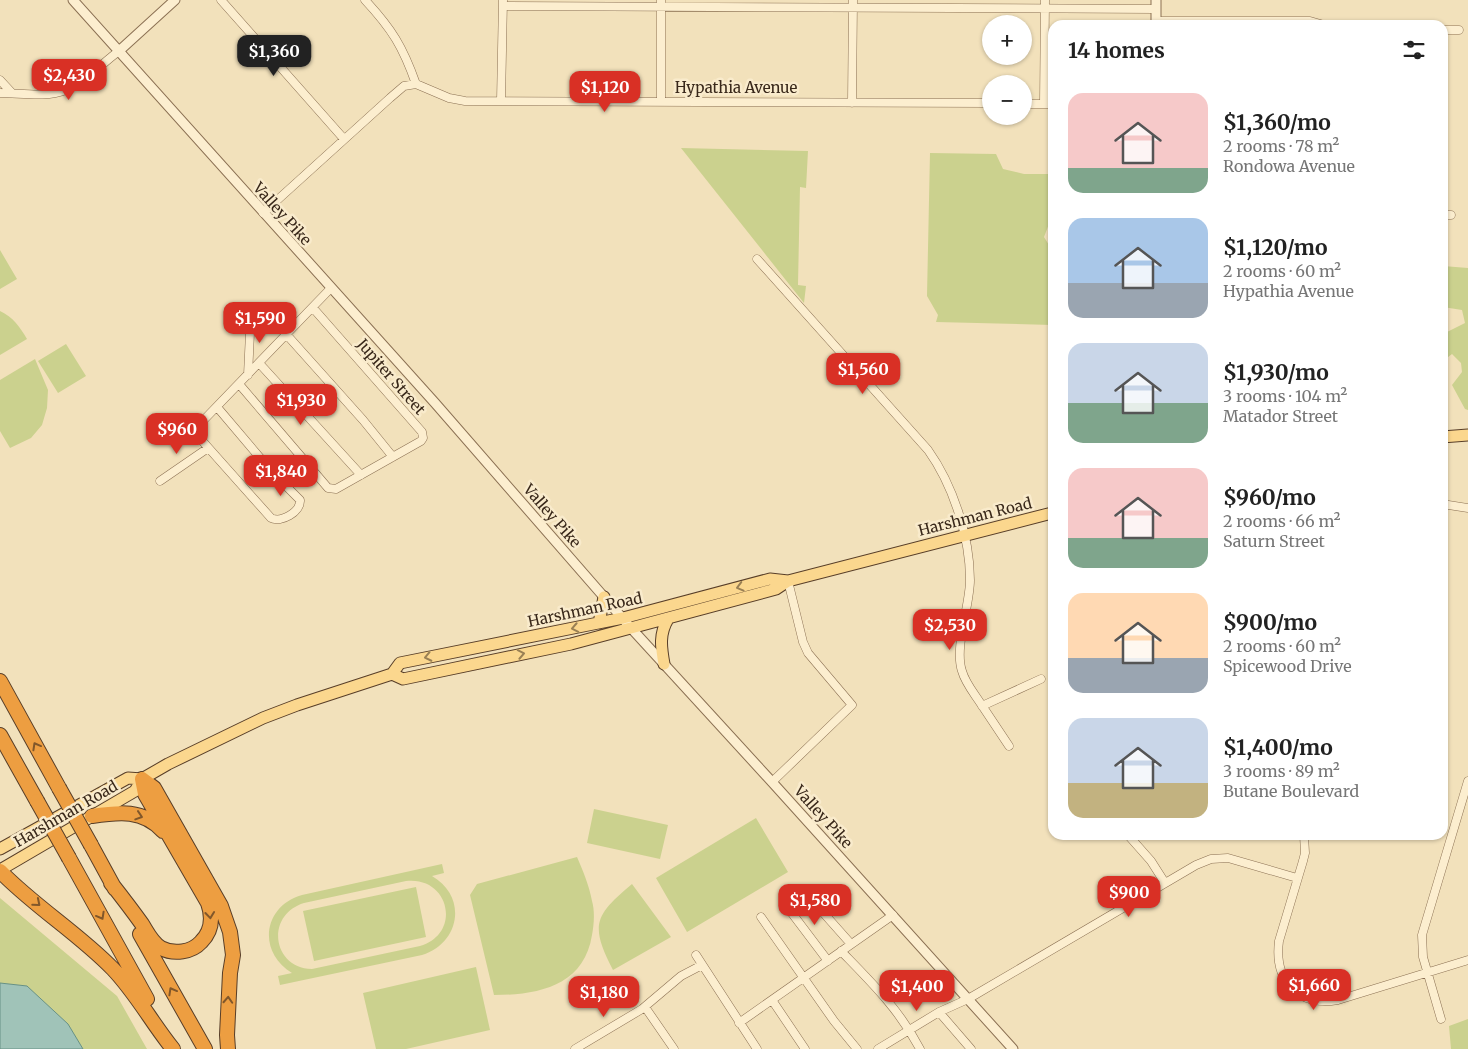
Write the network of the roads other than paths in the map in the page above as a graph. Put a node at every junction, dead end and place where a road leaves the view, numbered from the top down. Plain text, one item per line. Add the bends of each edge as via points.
1 (73, 0) edge
2 (175, 0) edge
3 (221, 0) edge
4 (366, 0) edge
5 (503, 3) edge
6 (661, 3) edge
7 (853, 4) edge
8 (1045, 4) edge
9 (1156, 4) edge
10 (1156, 20) edge
11 (1448, 30) edge
12 (1459, 30) dead end
13 (119, 51) junction
14 (0, 80) edge
15 (416, 84) junction
16 (0, 93) edge
17 (12, 93) junction
18 (501, 101) junction
19 (660, 102) junction
20 (852, 103) junction
21 (982, 104) edge
22 (1032, 104) edge
23 (1044, 104) junction
24 (1048, 104) edge
25 (344, 139) junction
26 (263, 213) junction
27 (757, 259) dead end
28 (331, 288) junction
29 (313, 308) junction
30 (250, 312) dead end
31 (286, 334) junction
32 (259, 363) junction
33 (248, 375) junction
34 (239, 384) junction
35 (217, 407) junction
36 (1468, 435) edge
37 (1448, 437) edge
38 (208, 448) junction
39 (393, 457) junction
40 (361, 475) junction
41 (160, 481) dead end
42 (1448, 505) edge
43 (1468, 508) edge
44 (1048, 514) edge
45 (964, 535) junction
46 (788, 581) junction
47 (604, 597) junction
48 (623, 618) junction
49 (668, 619) junction
50 (599, 623) junction
51 (632, 628) junction
52 (664, 664) junction
53 (392, 674) junction
54 (1041, 679) dead end
55 (0, 681) edge
56 (982, 706) junction
57 (0, 735) edge
58 (1009, 746) dead end
59 (142, 779) junction
60 (1468, 781) edge
61 (772, 782) junction
62 (92, 816) junction
63 (1132, 840) edge
64 (1304, 840) edge
65 (176, 845) junction
66 (0, 849) edge
67 (0, 871) edge
68 (1297, 878) junction
69 (112, 883) junction
70 (1165, 884) junction
71 (893, 915) junction
72 (761, 917) dead end
73 (851, 944) junction
74 (841, 951) junction
75 (696, 955) dead end
76 (1468, 960) edge
77 (828, 961) junction
78 (702, 965) junction
79 (1427, 972) junction
80 (804, 978) junction
81 (968, 999) junction
82 (772, 1000) junction
83 (645, 1007) junction
84 (938, 1012) junction
85 (1441, 1018) dead end
86 (739, 1023) junction
87 (910, 1030) junction
88 (587, 1042) junction
89 (174, 1049) edge
90 (205, 1049) edge
91 (228, 1049) edge
92 (575, 1049) edge
93 (592, 1049) edge
94 (674, 1049) edge
95 (757, 1049) edge
96 (805, 1049) edge
97 (857, 1049) edge
98 (878, 1049) edge
99 (920, 1049) edge
100 (971, 1049) edge
101 (1012, 1049) edge

1 - 13 street, Valley Pike
2 - 13 street
3 - 25 street
4 - 15 street via 400,44
5 - 6 street
5 - 18 street
6 - 7 street
6 - 19 street
7 - 8 street
7 - 20 street
8 - 9 street
8 - 23 street
9 - 10 street
11 - 12 street
13 - 17 street via 78,84 64,91
13 - 26 street, Valley Pike
14 - 17 street
15 - 18 street, Hypathia Avenue via 458,100
15 - 25 street via 404,86
16 - 17 street
18 - 19 street, Hypathia Avenue
19 - 20 street, Hypathia Avenue
20 - 21 street, Hypathia Avenue
22 - 23 street
23 - 24 street
25 - 26 street
26 - 28 street, Valley Pike
27 - 45 street via 928,450 950,487
28 - 29 street
28 - 47 street, Valley Pike
29 - 31 street
29 - 39 street, Jupiter Street via 422,432 421,441
30 - 33 street
31 - 32 street
31 - 39 street
32 - 33 street
32 - 40 street
33 - 34 street
34 - 35 street
34 - 40 street via 325,486 332,489
35 - 38 street via 196,428 197,435
35 - 38 street via 300,500 300,506 282,520 274,520
36 - 37 main road
38 - 41 street
39 - 40 street
42 - 43 street
44 - 45 main road, Harshman Road
45 - 46 main road, Harshman Road
45 - 56 street via 970,580 961,670
46 -> 48 main road, Harshman Road via 770,579
46 - 49 main road, Harshman Road via 776,589
46 - 61 street via 802,642 852,705
47 - 48 street, Valley Pike
47 - 50 main road
48 - 50 main road, Harshman Road
48 - 51 street, Valley Pike
49 - 51 main road, Harshman Road
49 - 52 main road via 660,639
50 -> 53 main road, Harshman Road via 400,663
51 - 52 street, Valley Pike
53 -> 51 main road, Harshman Road via 403,679
52 - 61 street, Valley Pike
53 - 59 main road, Harshman Road via 263,718
54 - 56 street
69 -> 55 highway, bridge
56 - 58 street
57 -> 89 highway, bridge
59 - 62 main road, Harshman Road via 135,790
59 - 65 highway via 145,794
59 - 66 main road, Harshman Road via 128,778
91 -> 59 highway via 230,932 221,906 154,788
60 - 79 street via 1424,925 1422,948
61 - 71 street, Valley Pike
62 -> 65 highway via 122,812 137,814 159,827
62 - 67 main road, Harshman Road
63 - 70 street
64 - 68 street
65 -> 69 highway via 212,914 211,926 199,945 176,952 162,948 151,939
67 -> 89 highway via 112,968
68 - 70 street via 1237,859 1220,858 1196,866
68 - 79 street via 1277,952 1283,977 1297,992 1311,1000 1330,1001
90 -> 69 highway
70 - 81 street
71 - 73 street
71 - 81 street, Valley Pike
72 - 80 street
73 - 74 street
73 - 77 street via 804,891 791,900 788,908
74 - 77 street
74 - 87 street via 891,1003
75 - 78 street
76 - 79 street
77 - 80 street
78 - 83 street via 676,980
78 - 86 street
79 - 85 street
80 - 82 street
80 - 97 street
81 - 84 street
81 - 101 street, Valley Pike
82 - 86 street
82 - 96 street
83 - 88 street
83 - 94 street
84 - 87 street
84 - 100 street
86 - 95 street
87 - 98 street
87 - 99 street
88 - 92 street
88 - 93 street

